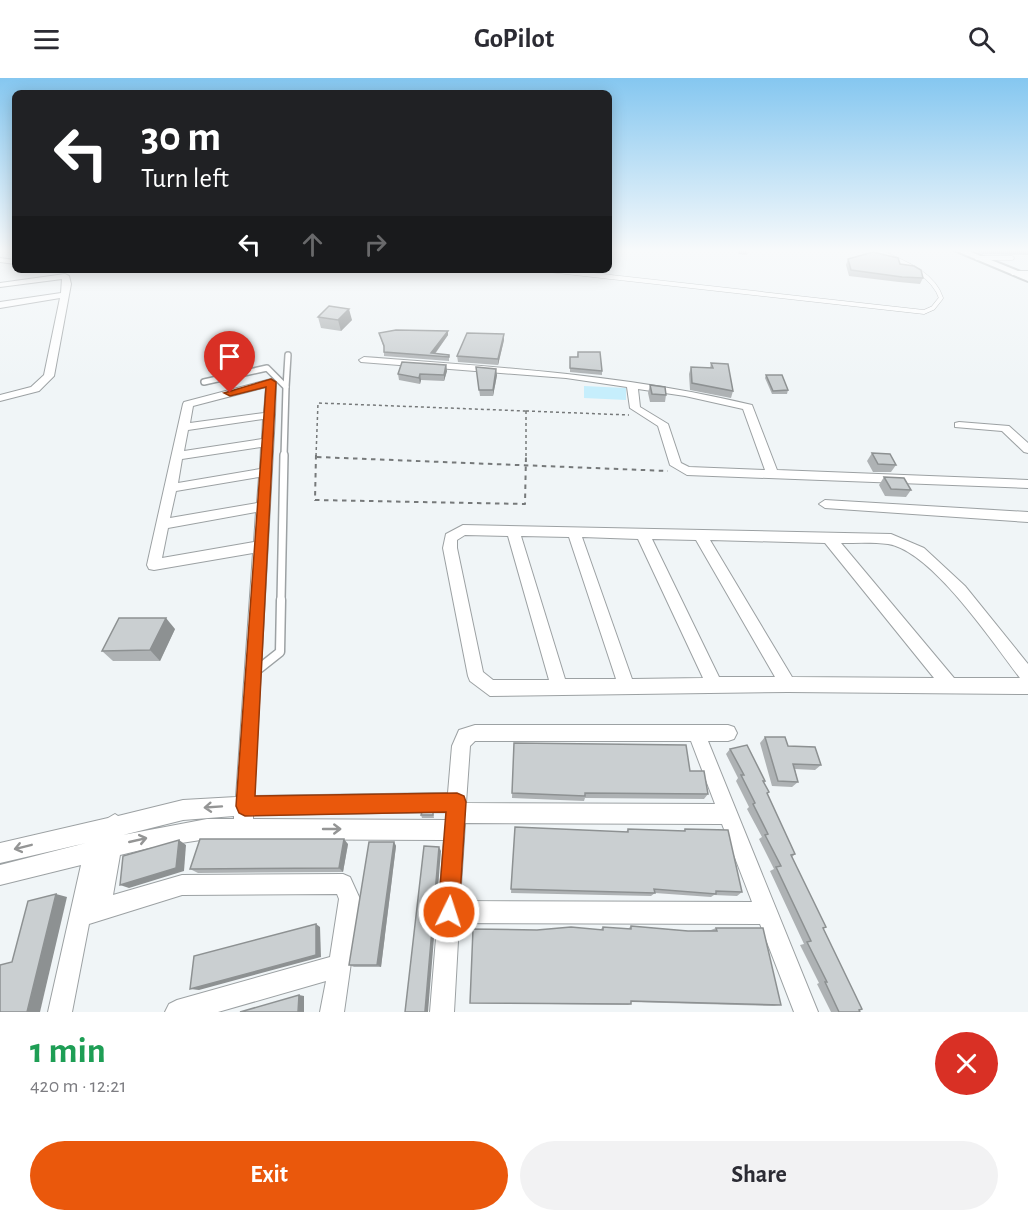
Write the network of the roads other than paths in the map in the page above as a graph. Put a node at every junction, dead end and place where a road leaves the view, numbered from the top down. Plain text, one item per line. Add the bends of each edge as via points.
1 (758, 294) edge
2 (940, 294) edge
3 (65, 295) joint
4 (0, 305) edge
5 (288, 355) dead end
6 (364, 360) dead end
7 (204, 382) dead end
8 (632, 385) junction
9 (286, 387) junction
10 (0, 398) edge
11 (270, 415) junction
12 (959, 425) dead end
13 (183, 428) junction
14 (268, 442) junction
15 (1028, 449) edge
16 (177, 456) junction
17 (267, 472) junction
18 (772, 474) junction
19 (1028, 484) edge
20 (170, 488) junction
21 (825, 504) dead end
22 (265, 506) junction
23 (1028, 517) edge
24 (162, 524) junction
25 (513, 531) junction
26 (574, 533) junction
27 (643, 534) junction
28 (699, 534) junction
29 (830, 539) junction
30 (262, 546) junction
31 (254, 672) junction
32 (1028, 676) edge
33 (714, 684) junction
34 (788, 684) junction
35 (951, 686) junction
36 (1028, 686) edge
37 (559, 687) junction
38 (627, 687) junction
39 (696, 733) junction
40 (728, 733) dead end
41 (419, 803) junction
42 (245, 806) junction
43 (728, 814) junction
44 (456, 815) junction
45 (107, 826) junction
46 (243, 828) junction
47 (416, 829) junction
48 (102, 849) junction
49 (0, 853) edge
50 (0, 875) edge
51 (449, 912) junction
52 (90, 913) junction
53 (766, 913) junction
54 (339, 966) junction
55 (60, 1012) edge
56 (177, 1012) edge
57 (332, 1012) edge
58 (441, 1012) edge
59 (806, 1012) edge

1 - 2 lane via 924,312 933,308
3 - 4 street
3 - 10 street via 50,376 35,389
5 - 9 lane
6 - 8 street via 566,375
7 - 9 lane via 267,368
8 - 18 street via 748,407
8 - 18 street via 635,408 663,424 680,469
9 - 31 lane via 280,652
11 - 13 street
11 - 13 street via 271,382 188,404
11 - 14 street
12 - 15 street via 1005,428
13 - 16 street
14 - 16 street
14 - 17 street
16 - 20 street
17 - 20 street
17 - 22 street
18 - 19 street
20 - 24 street
21 - 23 street
22 - 24 street
22 - 30 street
24 - 30 street via 154,565
25 - 26 street
25 - 37 street
25 - 37 street via 463,530 450,538 476,676 490,688
26 - 27 street
26 - 38 street
27 - 28 street
27 - 33 street
28 - 29 street
28 - 34 street
29 - 32 street via 891,539 919,552 960,590
29 - 35 street
30 - 31 street
31 - 42 street
33 - 34 street
33 - 38 street
34 - 35 street
35 - 36 street
37 - 38 street
39 - 40 street
39 - 43 street
39 - 44 street via 469,734 460,746
41 - 42 street
41 - 44 street
41 - 47 street
42 -> 45 street via 183,810
42 - 46 street
43 - 44 street
43 - 53 street
44 - 47 street
44 - 51 street
45 - 48 street
45 -> 49 street
46 -> 47 street
48 -> 46 street via 178,832
48 - 50 street
48 - 52 street
51 - 53 street
51 - 58 street
52 - 54 street via 182,885 343,884 350,899
52 - 55 street
53 - 59 street
54 - 56 street
54 - 57 street

